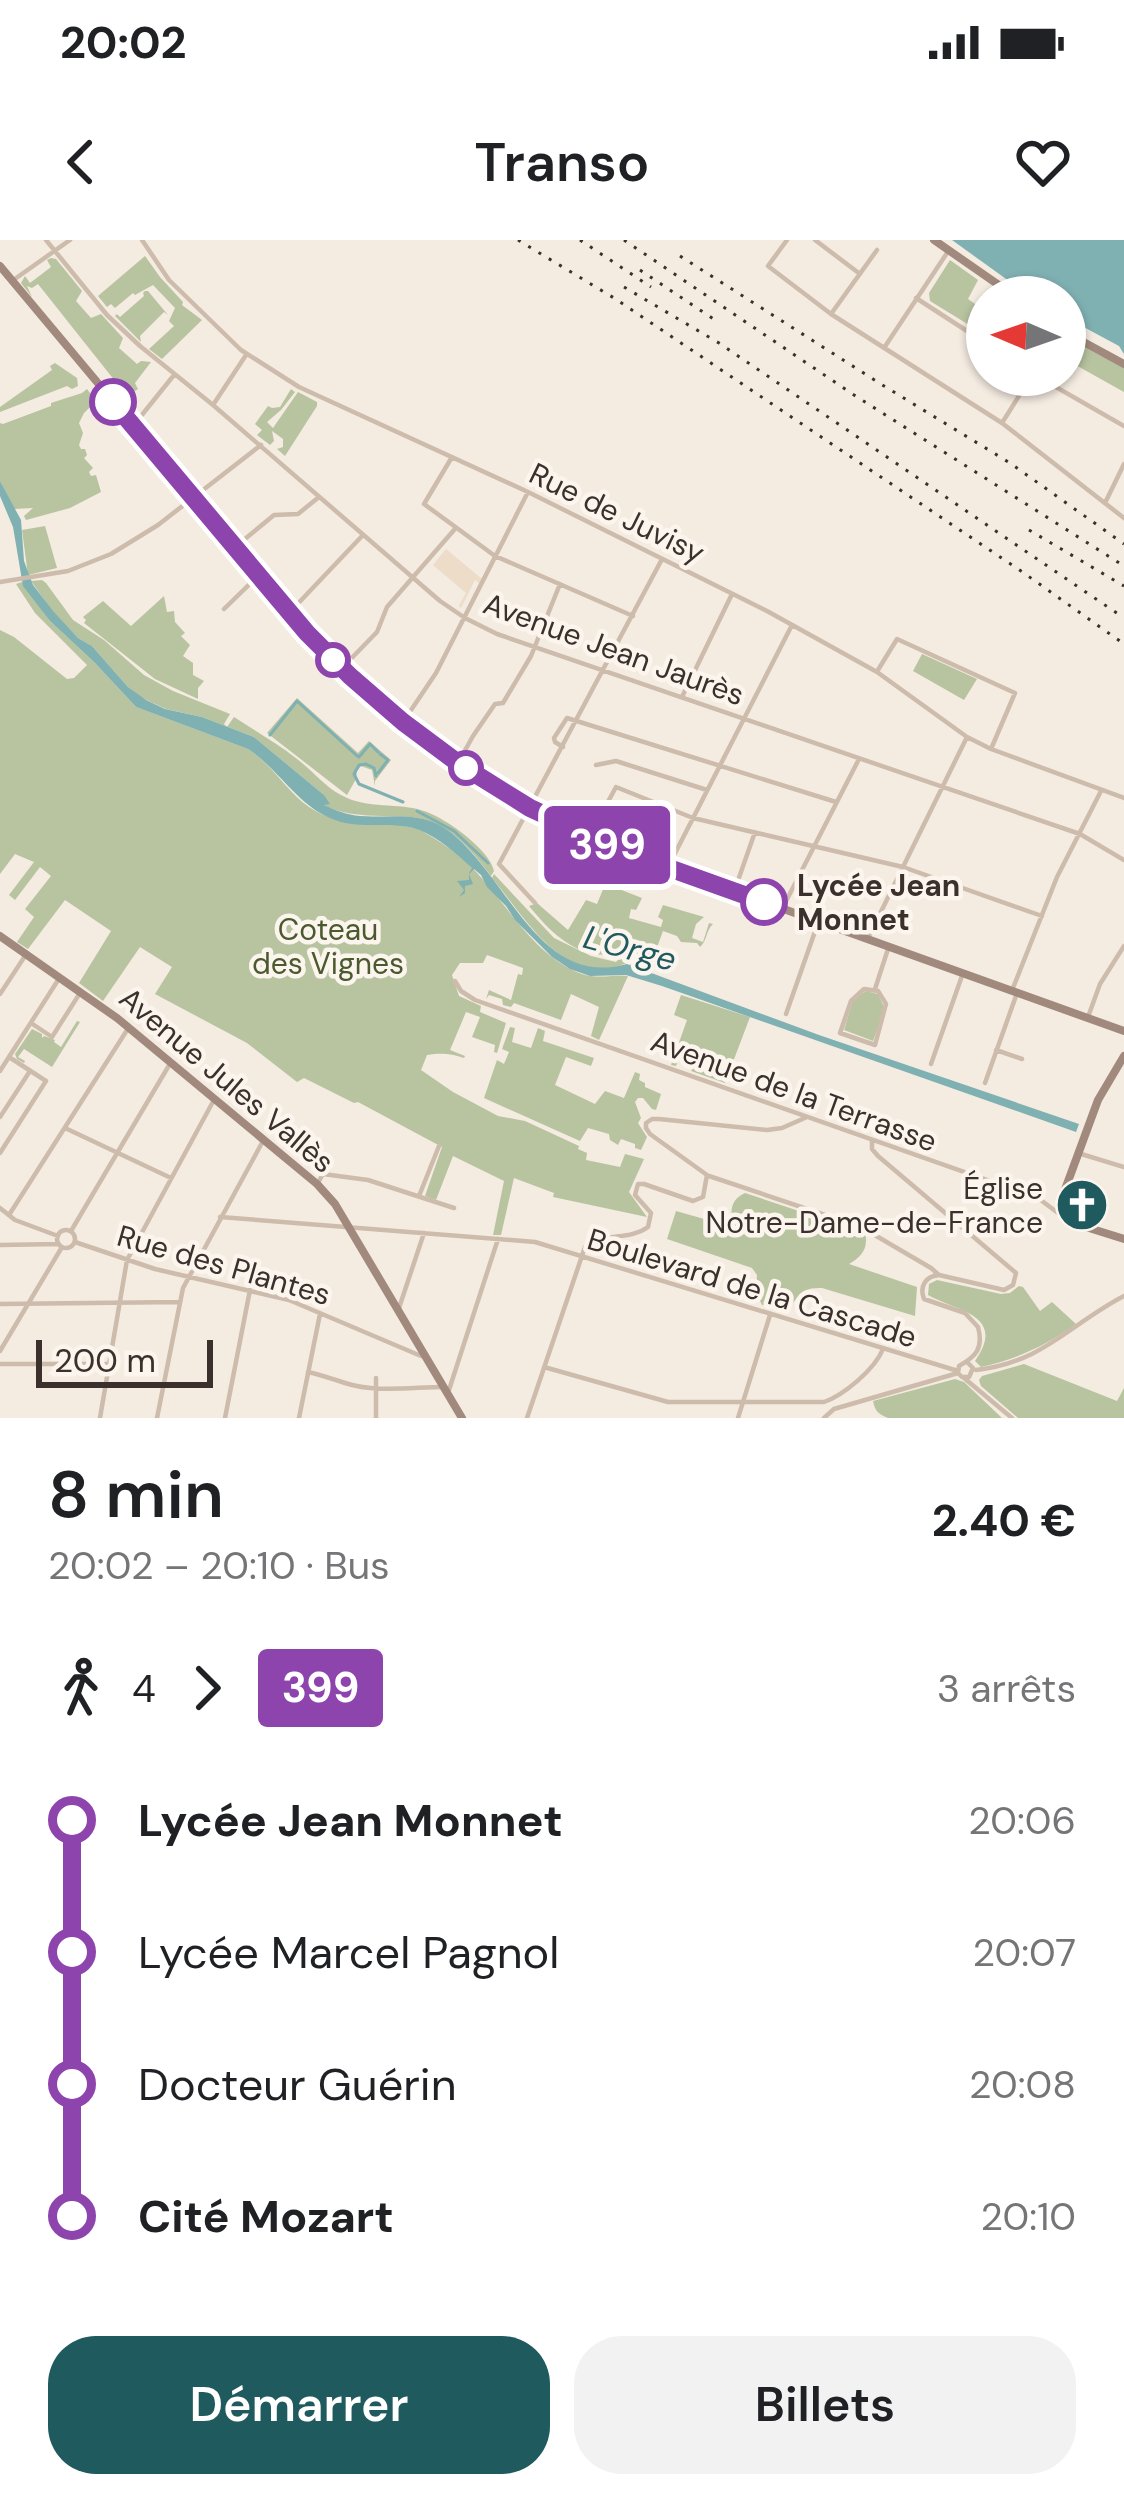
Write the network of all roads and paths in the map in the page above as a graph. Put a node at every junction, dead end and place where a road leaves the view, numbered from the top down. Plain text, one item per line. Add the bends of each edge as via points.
1 (46, 240) edge
2 (70, 240) edge
3 (142, 240) edge
4 (787, 240) edge
5 (815, 240) edge
6 (934, 240) edge
7 (877, 250) dead end
8 (949, 250) junction
9 (55, 251) junction
10 (0, 266) edge
11 (860, 274) junction
12 (986, 276) edge
13 (12, 281) junction
14 (916, 298) junction
15 (831, 314) junction
16 (966, 330) edge
17 (1086, 343) edge
18 (884, 348) junction
19 (247, 355) junction
20 (1124, 364) edge
21 (174, 374) junction
22 (1020, 396) edge
23 (1071, 396) edge
24 (213, 404) junction
25 (1002, 423) junction
26 (133, 426) junction
27 (1124, 426) edge
28 (261, 445) junction
29 (452, 458) junction
30 (1124, 464) edge
31 (528, 492) junction
32 (320, 496) junction
33 (192, 497) junction
34 (1105, 503) junction
35 (1124, 518) edge
36 (456, 528) junction
37 (363, 535) junction
38 (235, 548) junction
39 (496, 556) junction
40 (662, 559) junction
41 (258, 576) junction
42 (412, 578) junction
43 (0, 582) edge
44 (560, 584) junction
45 (732, 593) junction
46 (224, 609) dead end
47 (289, 613) junction
48 (633, 616) junction
49 (465, 618) junction
50 (792, 625) junction
51 (534, 647) junction
52 (342, 668) junction
53 (604, 670) junction
54 (877, 672) junction
55 (682, 697) junction
56 (744, 718) junction
57 (577, 721) junction
58 (403, 722) junction
59 (967, 737) junction
60 (563, 747) junction
61 (991, 749) junction
62 (860, 758) junction
63 (458, 763) junction
64 (596, 764) dead end
65 (720, 766) junction
66 (943, 787) junction
67 (707, 790) junction
68 (1101, 791) junction
69 (1124, 798) edge
70 (836, 802) junction
71 (530, 808) junction
72 (693, 818) junction
73 (755, 832) junction
74 (1078, 833) junction
75 (589, 837) junction
76 (814, 846) junction
77 (1124, 860) edge
78 (667, 868) junction
79 (903, 868) junction
80 (734, 893) junction
81 (535, 903) dead end
82 (782, 909) junction
83 (1042, 916) junction
84 (819, 922) junction
85 (0, 936) edge
86 (867, 940) junction
87 (1124, 946) edge
88 (888, 949) junction
89 (27, 953) junction
90 (963, 972) junction
91 (61, 977) junction
92 (455, 981) dead end
93 (874, 989) junction
94 (81, 992) junction
95 (1014, 992) junction
96 (0, 994) edge
97 (785, 1014) dead end
98 (1088, 1017) junction
99 (31, 1023) junction
100 (128, 1027) junction
101 (1124, 1031) edge
102 (996, 1050) junction
103 (1124, 1056) edge
104 (9, 1058) junction
105 (1022, 1058) dead end
106 (171, 1062) junction
107 (931, 1064) dead end
108 (0, 1071) edge
109 (30, 1071) junction
110 (985, 1083) dead end
111 (215, 1099) junction
112 (0, 1117) edge
113 (807, 1117) junction
114 (64, 1128) junction
115 (265, 1140) junction
116 (872, 1141) junction
117 (439, 1146) dead end
118 (0, 1153) edge
119 (118, 1153) junction
120 (1078, 1153) junction
121 (1124, 1167) edge
122 (707, 1175) junction
123 (172, 1178) junction
124 (317, 1184) junction
125 (1063, 1196) junction
126 (419, 1197) junction
127 (1042, 1201) junction
128 (0, 1208) edge
129 (454, 1208) dead end
130 (9, 1215) junction
131 (220, 1217) junction
132 (1066, 1220) junction
133 (349, 1227) junction
134 (71, 1231) junction
135 (424, 1233) junction
136 (498, 1239) junction
137 (1124, 1239) edge
138 (60, 1242) junction
139 (75, 1242) junction
140 (0, 1245) edge
141 (580, 1256) junction
142 (127, 1259) junction
143 (189, 1276) junction
144 (939, 1276) junction
145 (250, 1290) junction
146 (1124, 1296) edge
147 (180, 1302) junction
148 (0, 1304) edge
149 (28, 1304) junction
150 (119, 1305) junction
151 (398, 1311) junction
152 (320, 1314) junction
153 (770, 1315) junction
154 (884, 1349) junction
155 (0, 1351) edge
156 (426, 1358) junction
157 (0, 1364) edge
158 (109, 1364) junction
159 (970, 1366) junction
160 (544, 1367) junction
161 (945, 1369) junction
162 (308, 1372) junction
163 (960, 1374) junction
164 (376, 1378) dead end
165 (948, 1378) junction
166 (376, 1388) junction
167 (446, 1390) junction
168 (830, 1401) junction
169 (743, 1403) junction
170 (833, 1409) junction
171 (100, 1418) edge
172 (157, 1418) edge
173 (225, 1418) edge
174 (299, 1418) edge
175 (376, 1418) edge
176 (462, 1418) edge
177 (527, 1418) edge
178 (738, 1418) edge
179 (824, 1418) edge
180 (1012, 1418) edge

1 - 9 street, Avenue Jean Jaurès
2 - 9 street
3 - 19 street, Rue de Juvisy via 169,280
4 - 15 street via 768,266
5 - 11 street
6 - 8 street
7 - 11 street
8 - 12 street
8 - 14 street
9 - 13 street
9 - 21 street, Avenue Jean Jaurès via 115,324
10 - 13 street
11 - 15 street
13 - 26 street
14 - 16 street
14 - 18 street
15 - 18 street
17 - 20 street
18 - 25 street
19 - 24 street
19 - 29 street, Rue de Juvisy
21 - 24 street, Avenue Jean Jaurès
21 - 26 street
22 - 25 street
23 - 27 street
24 - 28 street, Avenue Jean Jaurès
25 - 34 street
26 - 33 street
28 - 32 street, Avenue Jean Jaurès
28 - 33 street
29 - 31 street, Rue de Juvisy
29 - 36 street via 423,502
30 - 34 street
31 - 39 street
31 - 40 street, Rue de Juvisy
32 - 37 street, Avenue Jean Jaurès
32 - 38 street via 298,514 274,514
33 - 38 street
33 - 43 street via 111,554
34 - 35 street
36 - 39 street
36 - 42 street
37 - 42 street, Avenue Jean Jaurès
37 - 47 street
38 - 41 street
39 - 44 street
39 - 49 street
40 - 45 street, Rue de Juvisy
40 - 48 street
41 - 46 street
41 - 47 street
42 - 49 street, Avenue Jean Jaurès
42 - 52 street
44 - 48 street
44 - 51 street
45 - 50 street, Rue de Juvisy
45 - 55 street
47 - 52 street
48 - 53 street
49 - 51 street, Avenue Jean Jaurès
49 - 58 street
50 - 54 street, Rue de Juvisy
50 - 56 street
51 - 53 street, Avenue Jean Jaurès
51 - 63 street
52 - 58 street
53 - 55 street, Avenue Jean Jaurès
53 - 57 street
54 - 59 street, Rue de Juvisy
54 - 61 street via 897,639 1015,693
55 - 56 street, Avenue Jean Jaurès
56 - 62 street, Avenue Jean Jaurès
56 - 65 street
57 - 60 street
57 - 60 street via 564,718 554,736
57 - 65 street
58 - 63 street
59 - 61 street, Rue de Juvisy
59 - 66 street
60 - 71 street
61 - 68 street, Rue de Juvisy
62 - 66 street, Avenue Jean Jaurès
62 - 70 street
63 - 71 street
64 - 67 street via 616,761
65 - 67 street
65 - 70 street
66 - 74 street, Avenue Jean Jaurès
66 - 79 street
67 - 72 street
68 - 69 street, Rue de Juvisy
68 - 74 street
70 - 76 street
71 - 75 street
71 - 81 street via 499,864
72 - 73 street
72 - 75 street via 616,787
72 - 78 street
73 - 76 street
73 - 80 street
74 - 77 street, Avenue Jean Jaurès
74 - 83 street
75 - 78 street
76 - 79 street
76 - 82 street
78 - 80 street
79 - 83 street
79 - 86 street
80 - 82 street
82 - 84 street
83 - 95 street
84 - 86 street
84 - 97 street
85 - 89 street, Avenue Jules Vallès
86 - 88 street
87 - 98 street
88 - 90 street
88 - 93 street
89 - 91 street, Avenue Jules Vallès
89 - 96 street
90 - 95 street
90 - 107 street
91 - 94 street, Avenue Jules Vallès
91 - 99 street
92 - 113 street, Avenue de la Terrasse via 475,1000
93 - 93 street via 853,998 840,1033 875,1045 887,1008
94 - 99 street via 52,1037
94 - 100 street, Avenue Jules Vallès
95 - 98 street
95 - 102 street
98 - 101 street
99 - 104 street
100 - 106 street, Avenue Jules Vallès
100 - 114 street
102 - 105 street
102 - 110 street
103 - 120 street
104 - 108 street
104 - 109 street
106 - 111 street, Avenue Jules Vallès
106 - 119 street
109 - 112 street
109 - 118 street via 46,1082
111 - 115 street, Avenue Jules Vallès
111 - 123 street
113 - 116 street, Avenue de la Terrasse
113 - 122 street via 767,1130 646,1123
114 - 119 street
114 - 130 street
115 - 124 street, Avenue Jules Vallès
115 - 131 street
116 - 127 street, Avenue de la Terrasse
116 - 144 street via 878,1156 1016,1276 1001,1290
117 - 126 street
119 - 123 street
119 - 134 street
120 - 121 street
120 - 125 street
122 - 141 street via 696,1202 638,1184 648,1227 596,1239
122 - 144 street via 861,1227
123 - 142 street
124 - 126 street via 323,1174
124 - 133 street, Avenue Jules Vallès
125 - 127 street
125 - 132 street
126 - 129 street
127 - 132 street, Avenue de la Terrasse
128 - 130 street
130 - 138 street
131 - 133 street, Boulevard de la Cascade
131 - 143 street
132 - 137 street
133 - 135 street, Boulevard de la Cascade
133 - 151 street, Avenue Jules Vallès
134 - 138 street
134 - 139 street
135 - 136 street, Boulevard de la Cascade
135 - 151 street
136 - 141 street, Boulevard de la Cascade
136 - 167 street
138 - 139 street
138 - 140 street
138 - 149 street
139 - 142 street, Rue des Plantes
141 - 153 street, Boulevard de la Cascade
141 - 160 street
142 - 143 street, Rue des Plantes
142 - 150 street
143 - 145 street, Rue des Plantes
143 - 147 street
144 - 159 street via 924,1282 922,1295 976,1324 980,1342
145 - 152 street, Rue des Plantes
145 - 173 street
146 - 159 street via 1012,1364
147 - 150 street
147 - 172 street
148 - 149 street
149 - 150 street
149 - 155 street
150 - 158 street
151 - 156 street, Avenue Jules Vallès
152 - 156 street, Rue des Plantes
152 - 162 street
153 - 154 street, Boulevard de la Cascade
153 - 169 street
154 - 161 street, Boulevard de la Cascade
154 - 168 street
156 - 167 street, Avenue Jules Vallès
157 - 158 street
158 - 171 street
159 - 163 street via 961,1364
159 - 163 street via 971,1376
160 - 169 street via 668,1402
160 - 177 street
161 - 163 street, Boulevard de la Cascade
161 - 165 street
162 - 166 street
162 - 174 street
163 - 165 street
163 - 180 street
164 - 166 street
165 - 170 street
166 - 167 street
166 - 175 street
167 - 176 street, Avenue Jules Vallès
168 - 169 street
168 - 170 street
169 - 178 street
170 - 179 street

